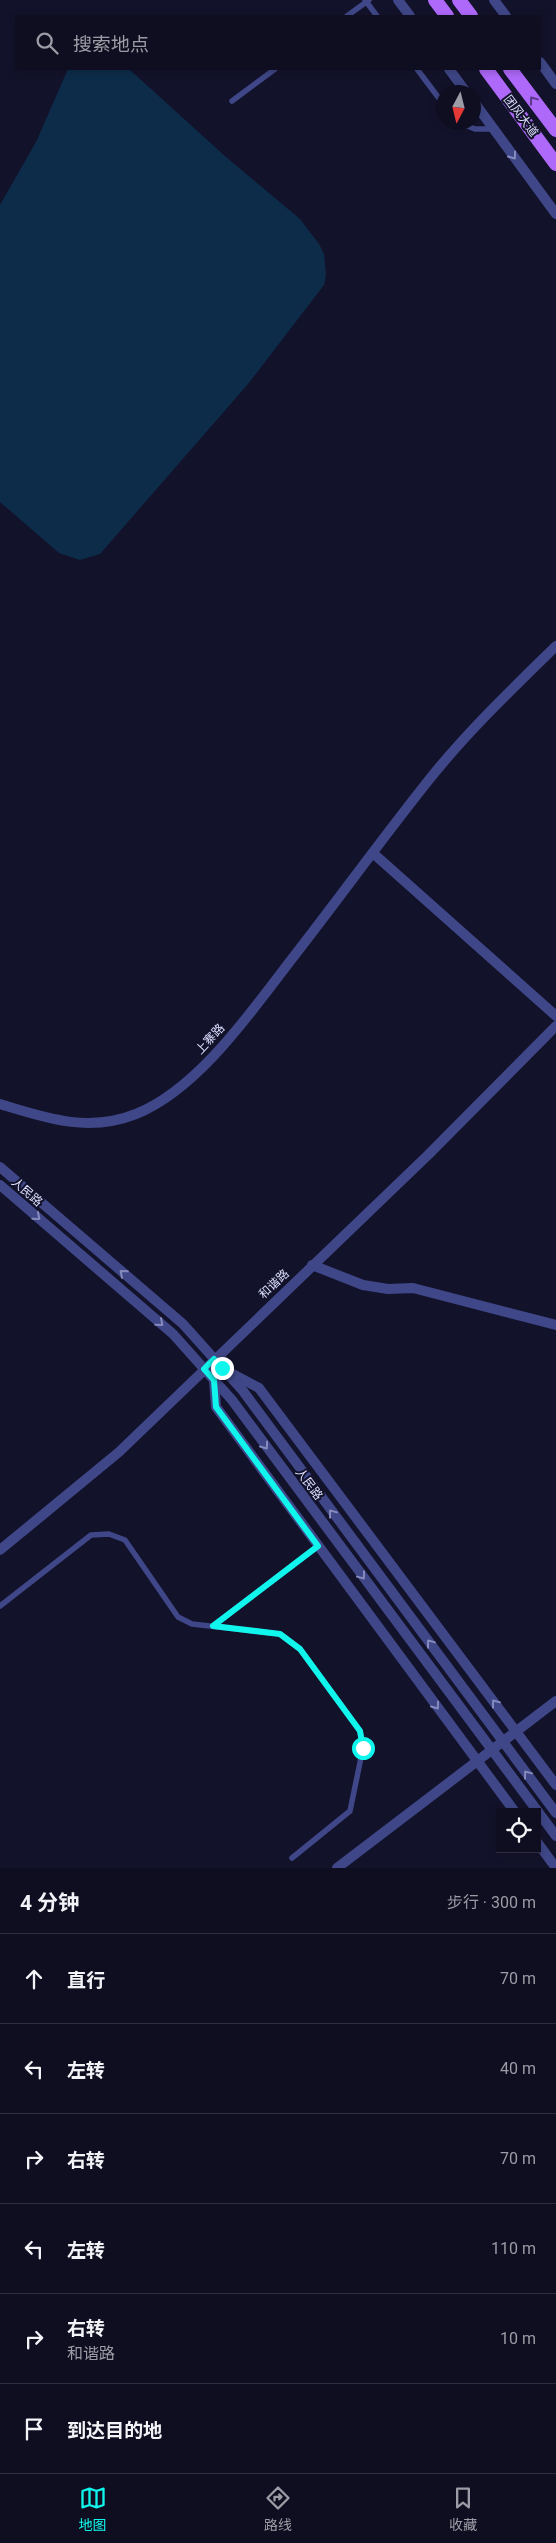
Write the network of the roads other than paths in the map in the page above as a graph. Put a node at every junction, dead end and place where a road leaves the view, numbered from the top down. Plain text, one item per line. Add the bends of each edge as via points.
1 (398, 0) edge
2 (435, 0) edge
3 (459, 0) edge
4 (494, 0) edge
5 (367, 1) edge
6 (348, 15) edge
7 (377, 15) edge
8 (409, 15) edge
9 (446, 15) edge
10 (471, 15) edge
11 (505, 15) edge
12 (541, 63) edge
13 (275, 70) edge
14 (417, 70) edge
15 (450, 70) edge
16 (487, 70) edge
17 (511, 70) edge
18 (556, 84) edge
19 (461, 85) edge
20 (436, 95) edge
21 (232, 101) dead end
22 (481, 112) edge
23 (481, 129) edge
24 (493, 129) junction
25 (556, 130) edge
26 (556, 164) edge
27 (556, 214) edge
28 (556, 646) edge
29 (374, 854) junction
30 (556, 1016) edge
31 (556, 1027) edge
32 (0, 1104) edge
33 (0, 1167) edge
34 (0, 1185) edge
35 (312, 1265) junction
36 (556, 1325) edge
37 (214, 1359) junction
38 (222, 1368) junction
39 (204, 1369) junction
40 (214, 1380) junction
41 (318, 1546) junction
42 (0, 1550) edge
43 (0, 1606) edge
44 (213, 1626) junction
45 (556, 1701) edge
46 (516, 1731) junction
47 (503, 1742) junction
48 (492, 1750) junction
49 (477, 1761) junction
50 (556, 1785) edge
51 (512, 1808) edge
52 (556, 1813) edge
53 (556, 1836) edge
54 (541, 1847) edge
55 (292, 1858) dead end
56 (337, 1868) edge
57 (556, 1868) edge

1 - 8 street
2 - 9 main road
3 - 10 main road
4 - 11 street
5 - 6 lane
5 - 7 lane
12 - 18 street
13 - 21 lane
14 - 20 lane
15 - 19 street
16 - 26 main road, 团风大道
25 -> 17 main road, 团风大道
22 - 24 street
23 - 24 lane
24 -> 27 street
28 - 29 street, 上寨路 via 452,752
29 - 30 street
29 - 32 street, 上寨路 via 246,1019 189,1079 162,1100 134,1114 90,1124 60,1122
31 - 35 street, 和谐路
37 -> 33 street, 人民路 via 183,1324
34 -> 39 street, 人民路 via 173,1334
35 - 36 street via 363,1285 413,1288
35 - 37 street, 和谐路
37 - 38 street, 人民路
37 - 39 street, 和谐路
46 -> 38 street via 259,1388
47 -> 38 street, 人民路 via 243,1391
39 - 40 street, 人民路
39 - 42 street, 和谐路 via 119,1452
40 - 41 street via 216,1407
40 -> 48 street, 人民路
41 - 44 lane
41 -> 49 street
43 - 44 lane via 91,1535 109,1534 125,1540 178,1617 192,1624
44 - 55 lane via 280,1634 290,1640 360,1731 363,1748 350,1811
45 - 46 street
46 - 47 street
46 - 50 street
47 - 48 street
52 -> 47 street, 人民路
48 - 49 street
48 - 53 street, 人民路
49 - 51 street
49 - 56 street
54 - 57 street

